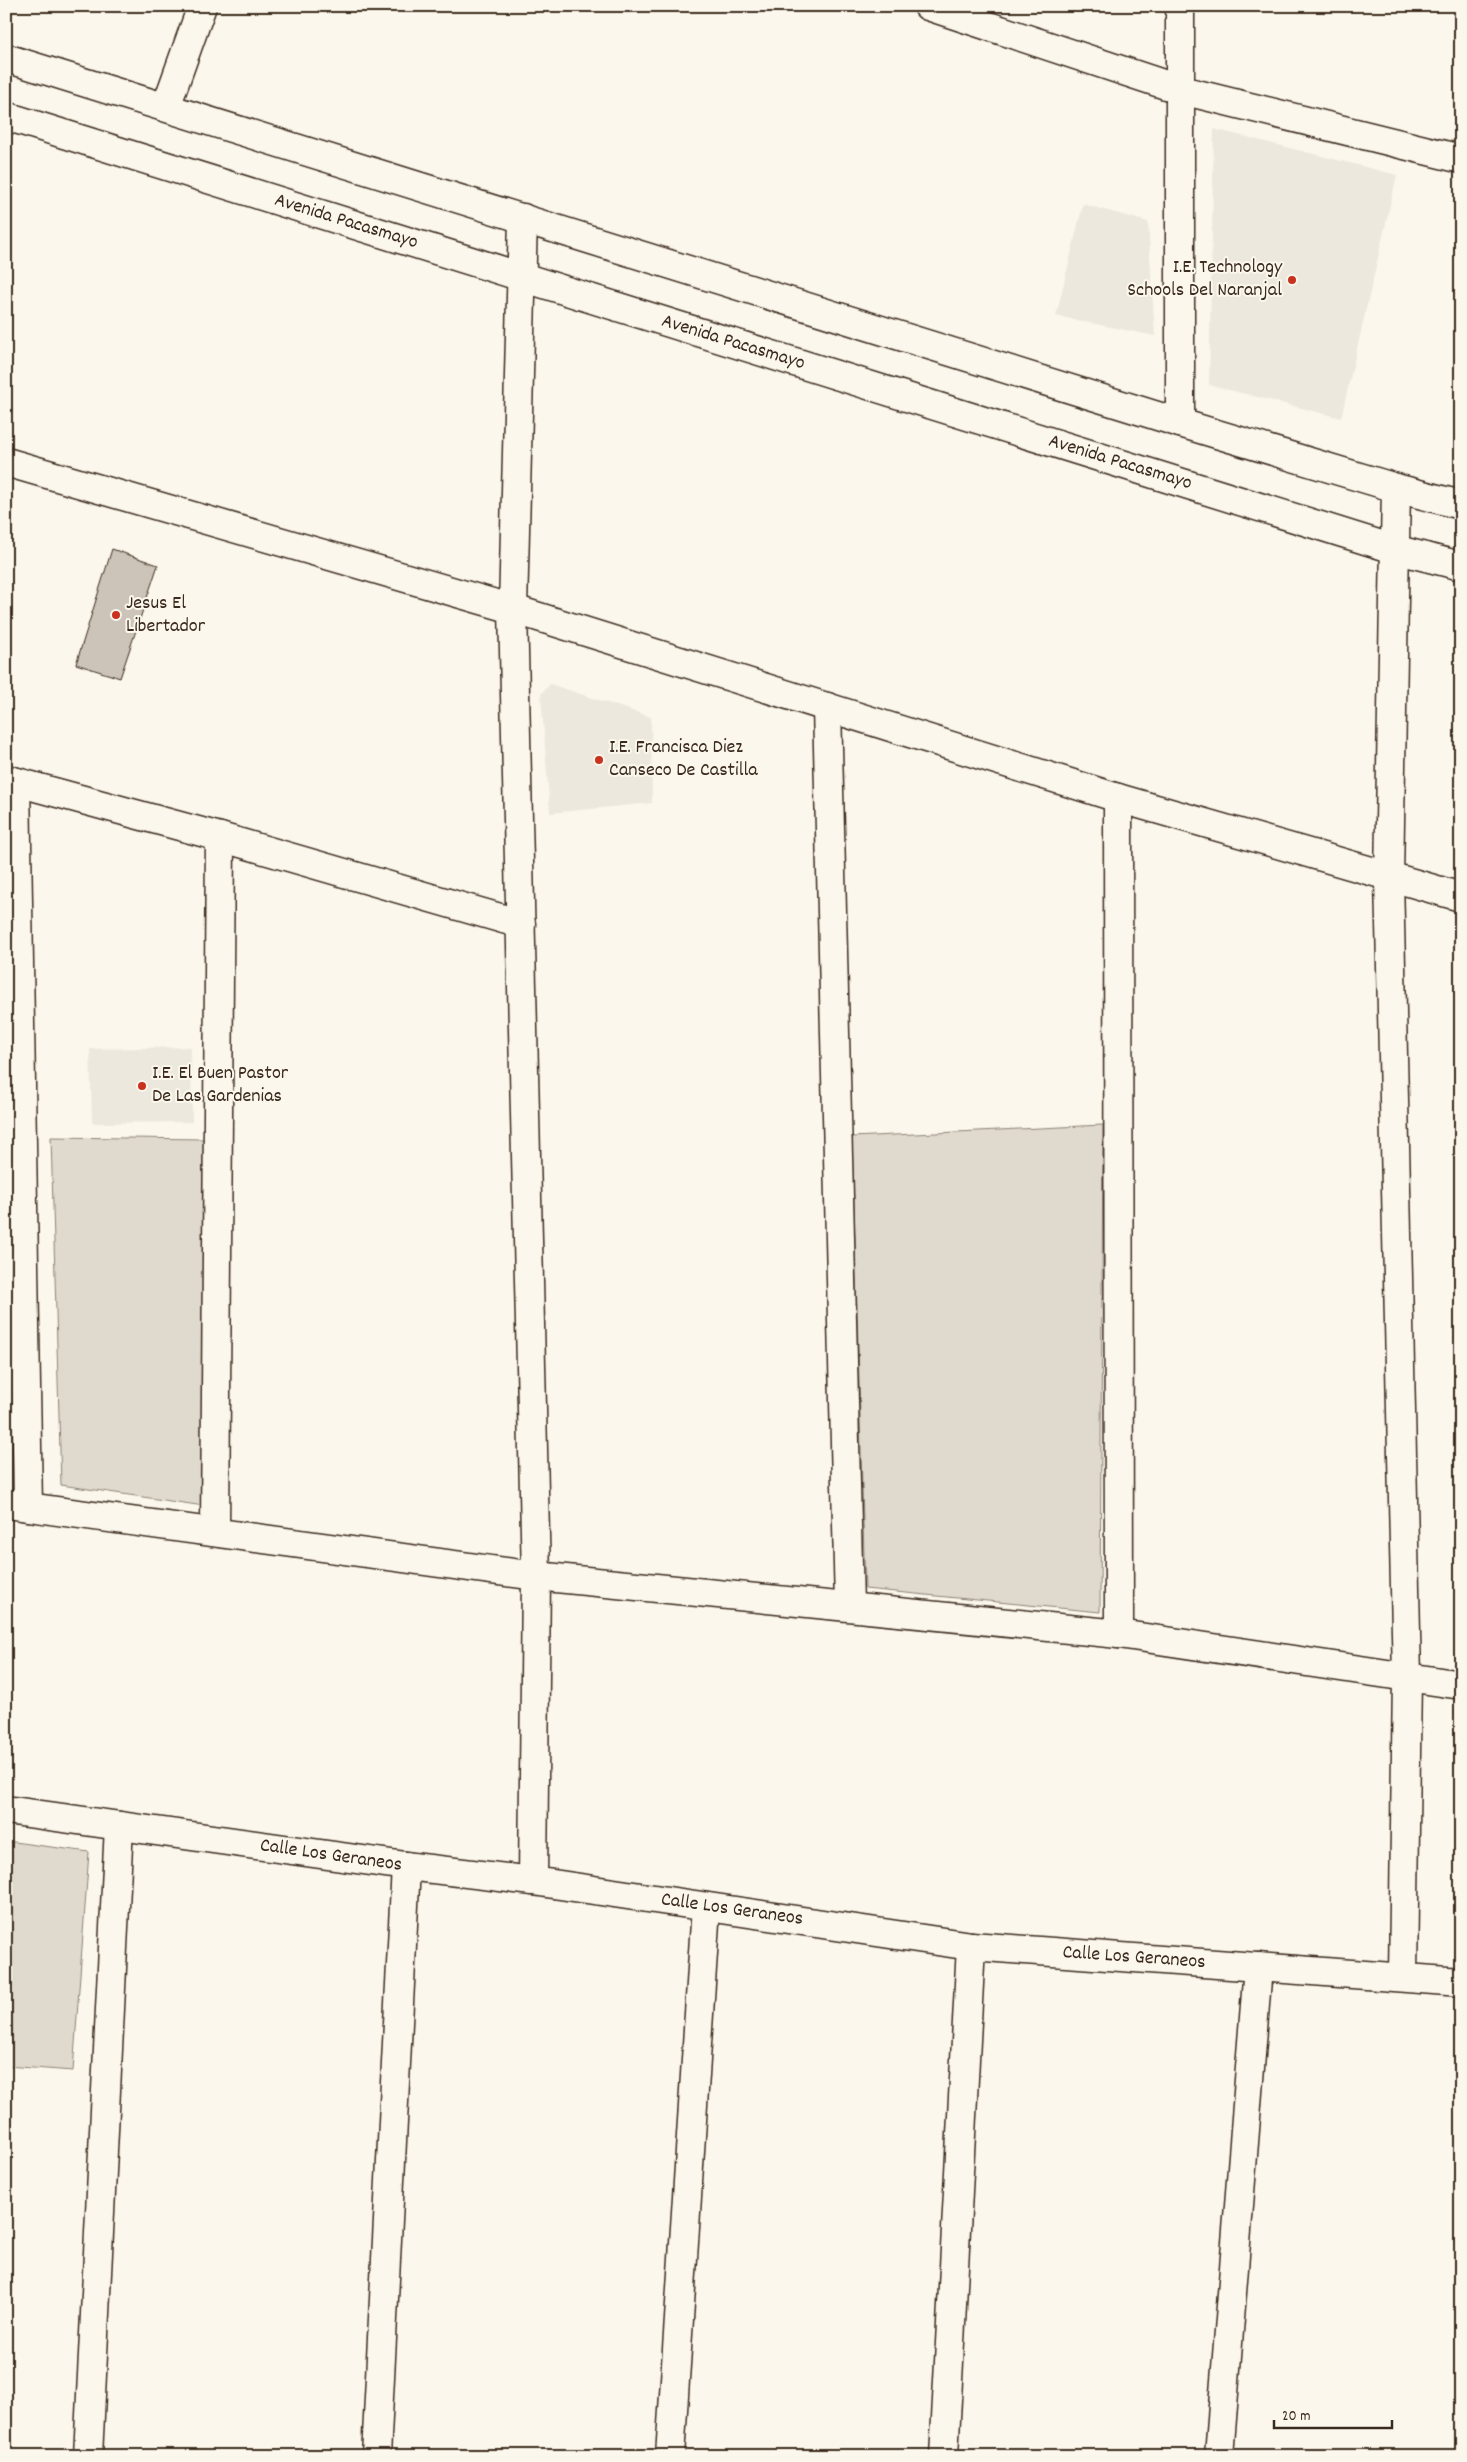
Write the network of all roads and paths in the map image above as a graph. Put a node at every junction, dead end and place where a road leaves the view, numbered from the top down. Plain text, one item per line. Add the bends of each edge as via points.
1 (202, 6) edge
2 (928, 6) edge
3 (1180, 6) edge
4 (6, 58) edge
5 (1180, 90) junction
6 (166, 107) junction
7 (6, 116) edge
8 (1461, 159) edge
9 (523, 218) junction
10 (521, 277) junction
11 (1180, 423) junction
12 (6, 462) edge
13 (1396, 488) junction
14 (1461, 505) edge
15 (1394, 549) junction
16 (1461, 566) edge
17 (513, 609) junction
18 (827, 707) junction
19 (11, 781) edge
20 (1118, 798) junction
21 (220, 837) junction
22 (1389, 878) junction
23 (1461, 897) edge
24 (521, 924) junction
25 (17, 1505) edge
26 (215, 1532) junction
27 (536, 1576) junction
28 (849, 1606) junction
29 (1119, 1634) junction
30 (1408, 1677) junction
31 (1461, 1685) edge
32 (6, 1810) edge
33 (119, 1826) junction
34 (406, 1866) junction
35 (533, 1881) junction
36 (706, 1907) junction
37 (971, 1946) junction
38 (1258, 1966) junction
39 (1403, 1977) junction
40 (1461, 1982) edge
41 (88, 2456) edge
42 (376, 2456) edge
43 (670, 2456) edge
44 (944, 2456) edge
45 (1219, 2456) edge

1 - 6 street
2 - 5 street
3 - 5 street
4 - 6 street
5 - 8 street
5 - 11 street
6 - 9 street
7 - 10 street, Avenida Pacasmayo
9 - 10 street
9 - 11 street
10 - 15 street, Avenida Pacasmayo
10 - 17 street
11 - 13 street
12 - 17 street
13 - 14 street
13 - 15 street
15 - 16 street, Avenida Pacasmayo
15 - 22 street
17 - 18 street
17 - 24 street
18 - 20 street
18 - 28 street
19 - 21 street
19 - 25 street
20 - 22 street
20 - 29 street
21 - 24 street
21 - 26 street
22 - 23 street
22 - 30 street
24 - 27 street
25 - 26 street
26 - 27 street
27 - 28 street
27 - 35 street
28 - 29 street
29 - 30 street
30 - 31 street
30 - 39 street
32 - 33 street, Calle Los Geraneos
33 - 34 street, Calle Los Geraneos
33 - 41 street
34 - 35 street, Calle Los Geraneos
34 - 42 street
35 - 36 street, Calle Los Geraneos
36 - 37 street, Calle Los Geraneos
36 - 43 street
37 - 38 street, Calle Los Geraneos
37 - 44 street
38 - 39 street, Calle Los Geraneos
38 - 45 street
39 - 40 street, Calle Los Geraneos

